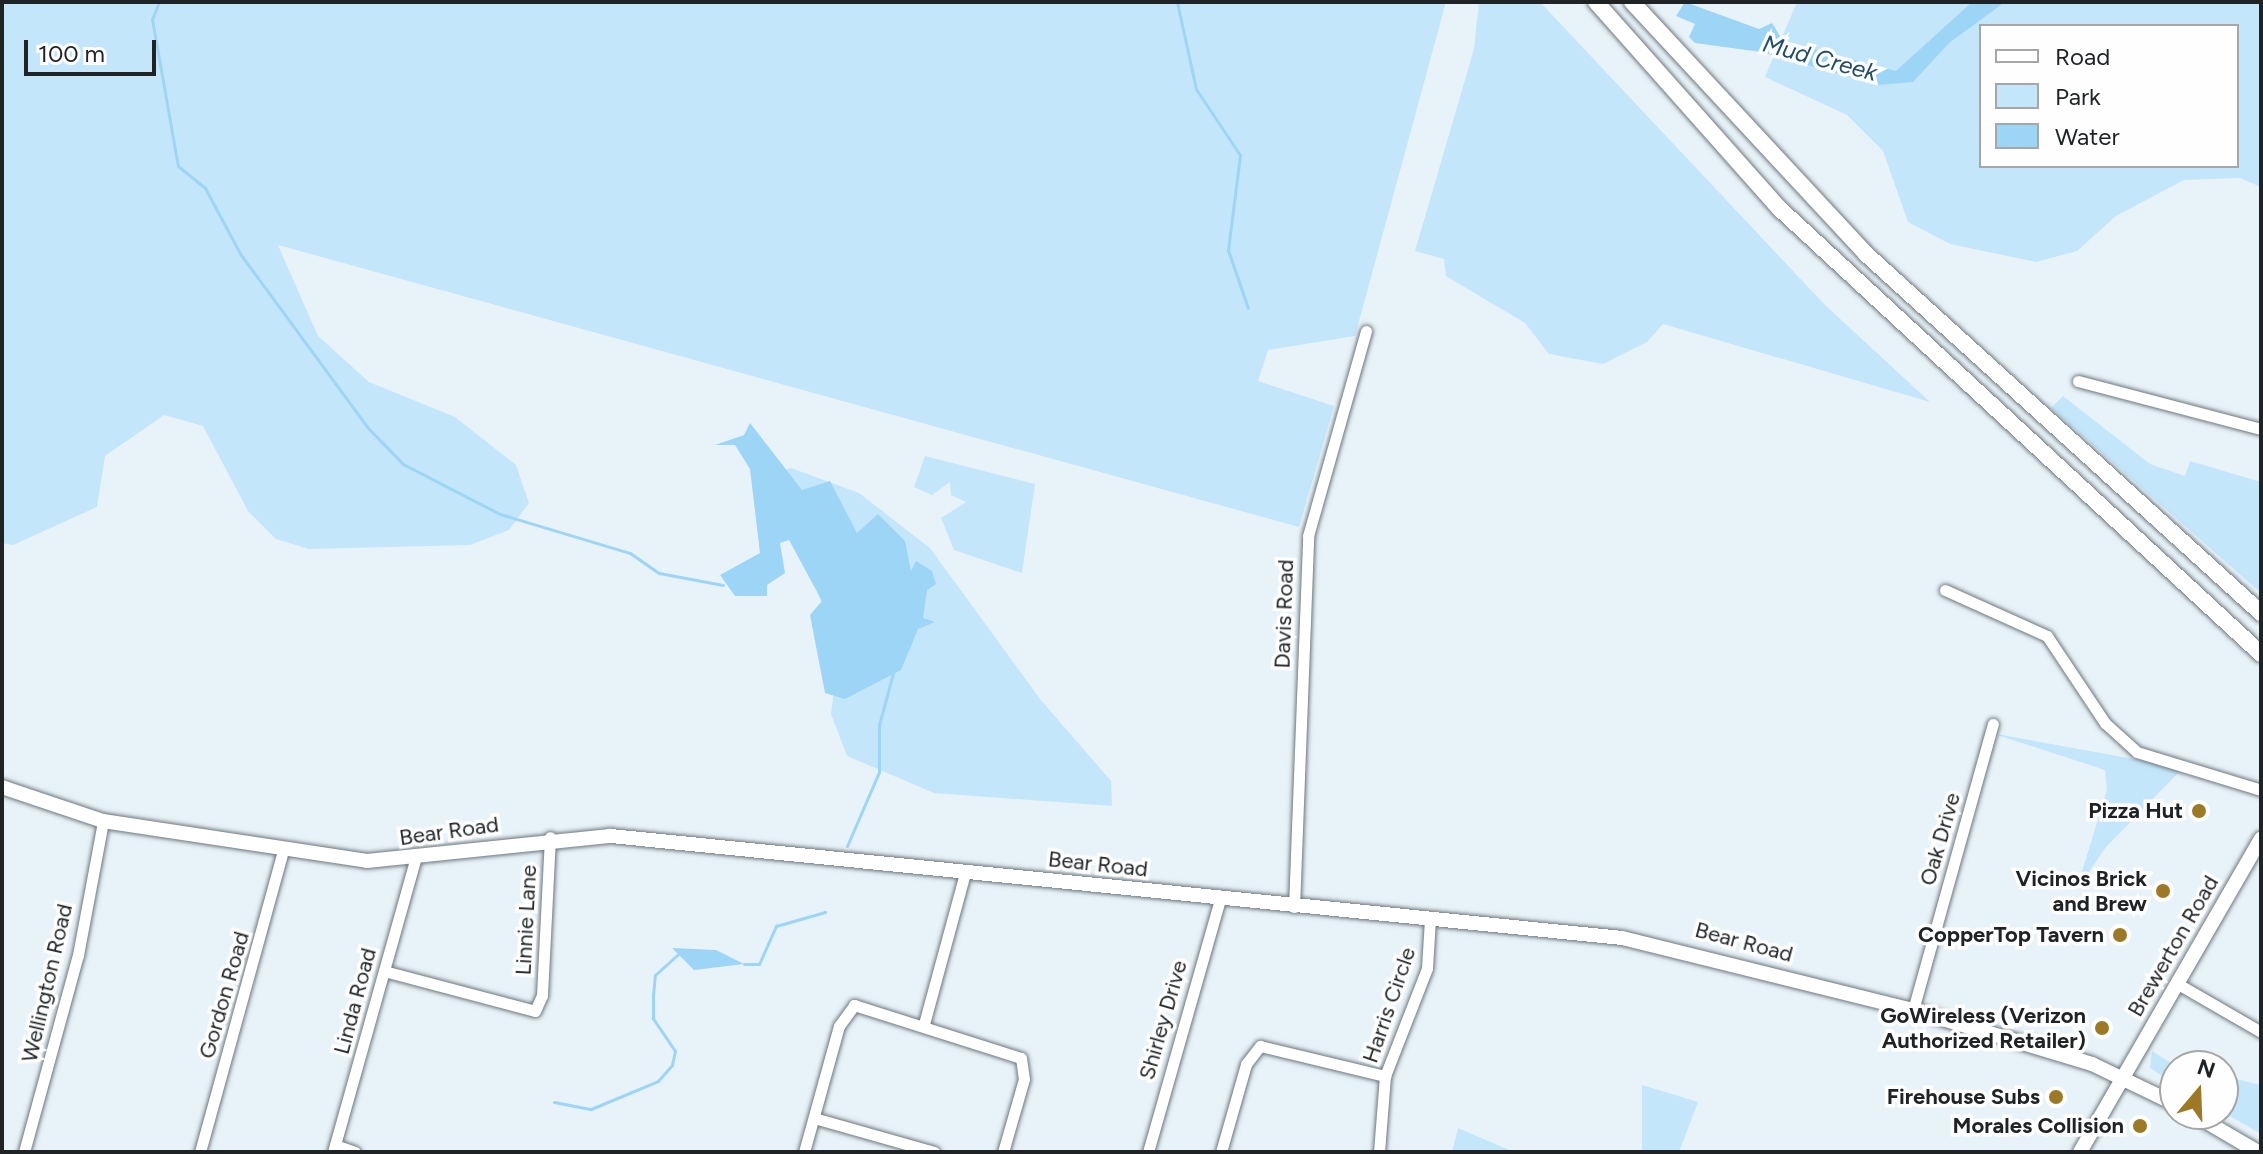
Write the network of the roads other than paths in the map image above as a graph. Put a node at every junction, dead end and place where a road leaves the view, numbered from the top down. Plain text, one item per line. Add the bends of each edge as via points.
1 (1596, 2) edge
2 (1632, 2) edge
3 (1366, 331) dead end
4 (2078, 381) dead end
5 (2261, 429) edge
6 (1945, 590) dead end
7 (2261, 613) edge
8 (2261, 654) edge
9 (1993, 724) dead end
10 (2, 787) edge
11 (2261, 790) edge
12 (103, 821) junction
13 (550, 837) junction
14 (2261, 838) edge
15 (284, 848) junction
16 (415, 861) junction
17 (965, 873) junction
18 (1220, 900) junction
19 (1294, 907) junction
20 (1430, 919) junction
21 (384, 971) junction
22 (2178, 984) junction
23 (1913, 1010) junction
24 (924, 1024) junction
25 (2261, 1032) edge
26 (1385, 1076) junction
27 (2124, 1077) junction
28 (2159, 1096) edge
29 (814, 1118) junction
30 (2220, 1130) edge
31 (334, 1149) edge
32 (24, 1152) edge
33 (200, 1152) edge
34 (355, 1152) edge
35 (804, 1152) edge
36 (934, 1152) edge
37 (1003, 1152) edge
38 (1148, 1152) edge
39 (1221, 1152) edge
40 (1379, 1152) edge
41 (2080, 1152) edge
42 (2258, 1152) edge

1 - 8 highway via 1791,220
2 - 7 highway via 1855,244
3 - 19 street, Davis Road via 1308,536
4 - 5 street
6 - 11 street via 2047,636 2105,723 2137,752
9 - 23 street, Oak Drive
10 - 12 main road, Bear Road
12 - 15 main road, Bear Road
12 - 32 street, Wellington Road via 78,955
13 - 16 main road, Bear Road
13 - 17 main road, Bear Road via 656,840
13 - 21 street, Linnie Lane via 540,1005 528,1013
14 - 22 main road, Brewerton Road
15 - 16 main road, Bear Road
15 - 33 street, Gordon Road
16 - 21 street, Linda Road
17 - 18 main road, Bear Road
17 - 24 street
18 - 19 main road, Bear Road
18 - 38 street, Shirley Drive
19 - 20 main road, Bear Road
20 - 23 main road, Bear Road via 1663,945
20 - 26 street, Harris Circle via 1427,968
21 - 31 street, Linda Road
22 - 25 street
22 - 27 main road, Brewerton Road
23 - 27 main road, Bear Road
24 - 29 street via 867,1006 846,1011
24 - 37 street via 1021,1058 1024,1079
26 - 39 street via 1260,1046 1246,1064
26 - 40 street, Harris Circle
27 - 28 main road, Bear Road
27 - 41 main road, Brewerton Road
29 - 35 street
29 - 36 street
30 - 42 main road
31 - 34 street

